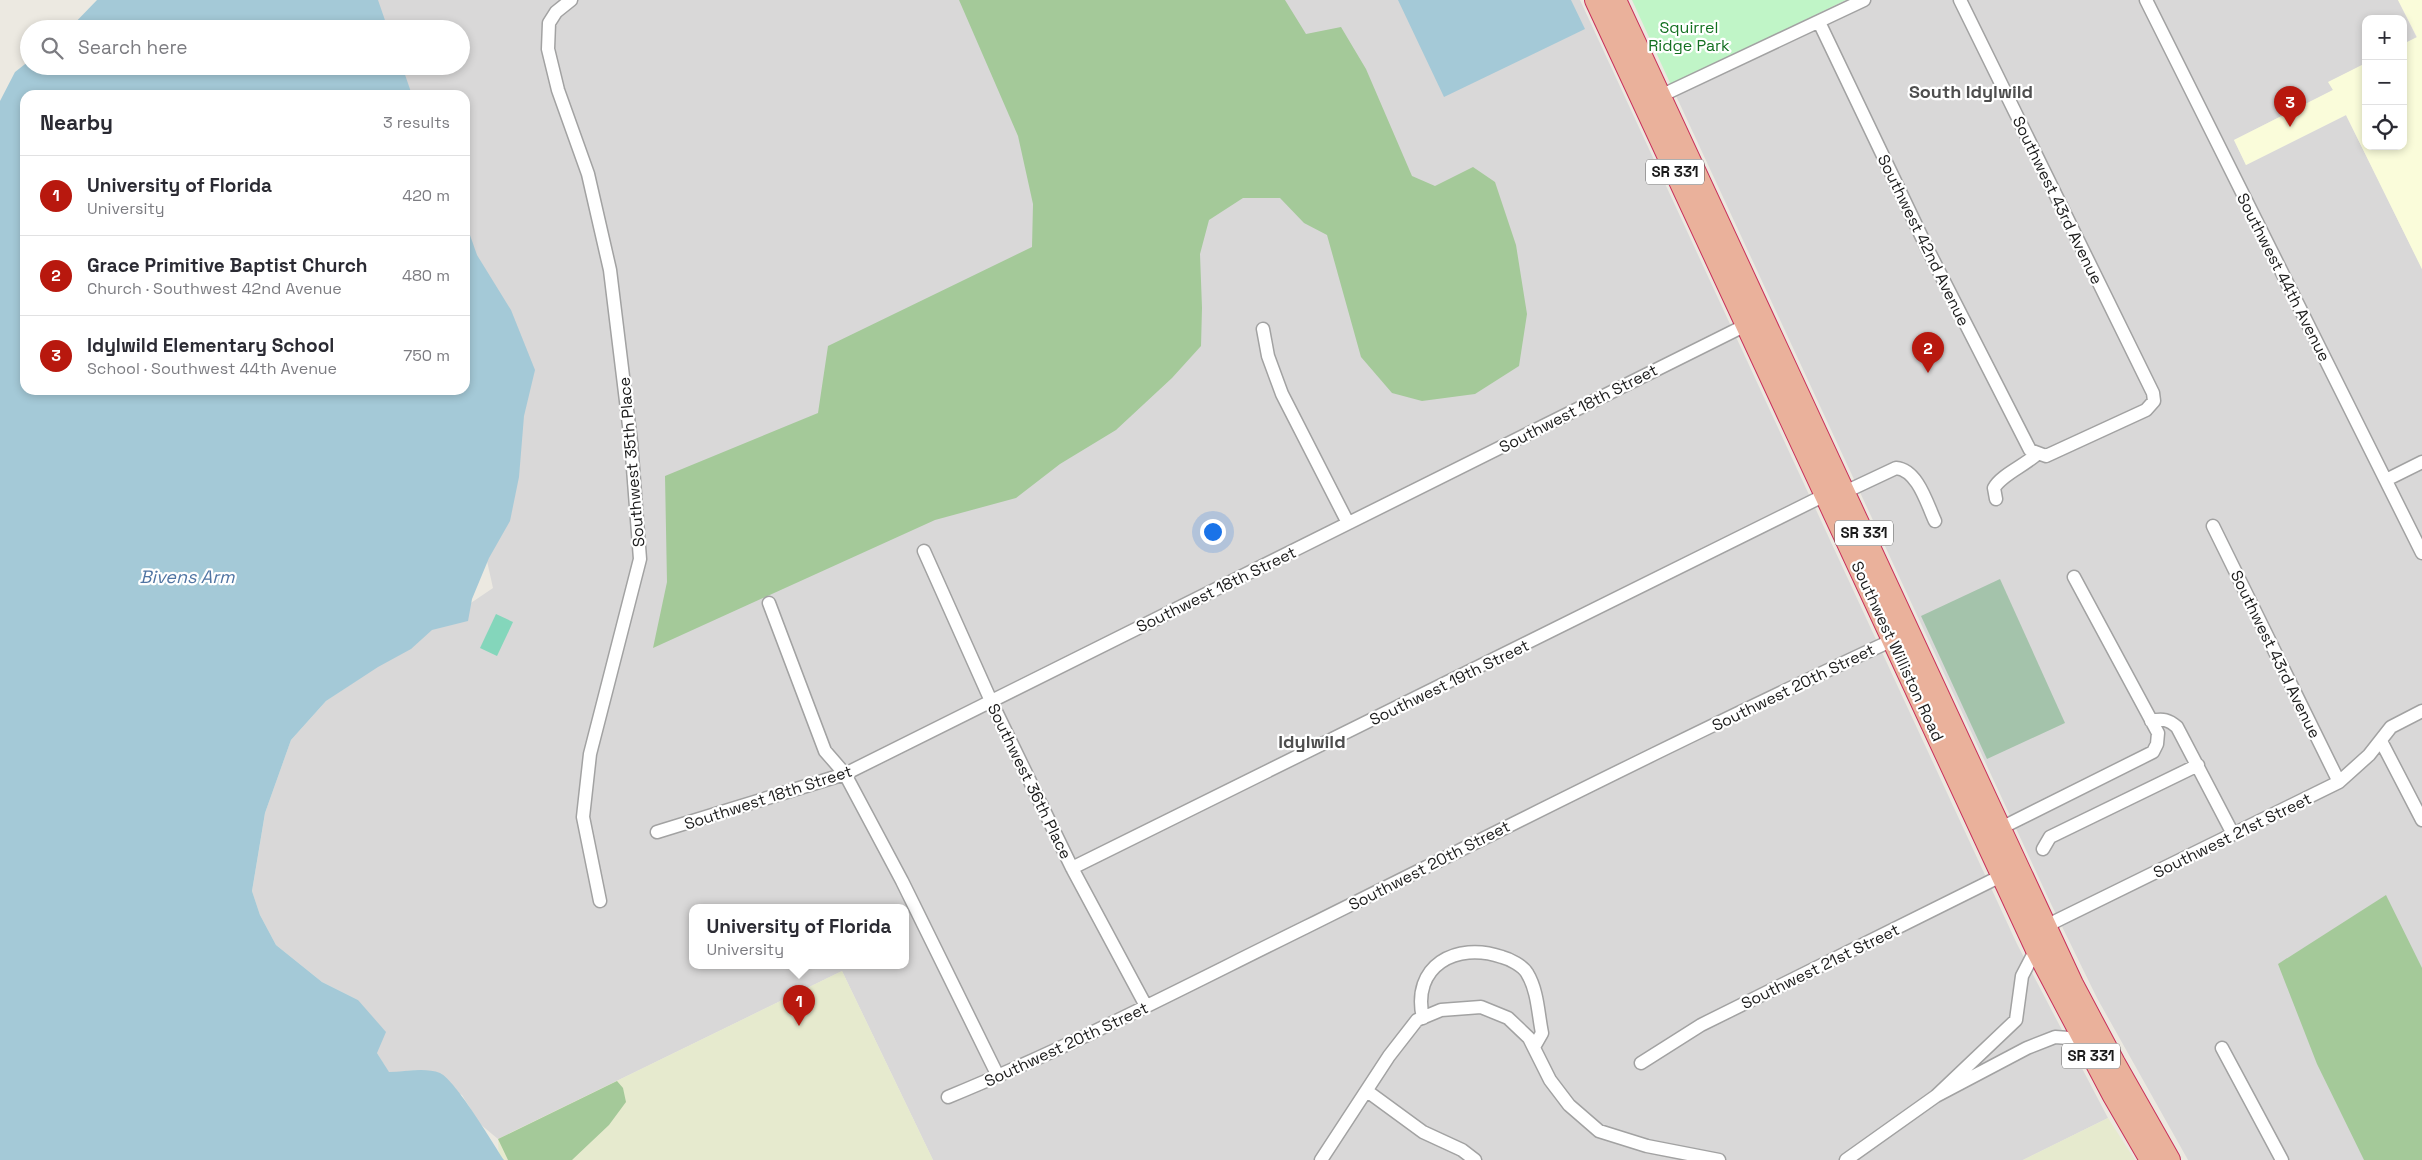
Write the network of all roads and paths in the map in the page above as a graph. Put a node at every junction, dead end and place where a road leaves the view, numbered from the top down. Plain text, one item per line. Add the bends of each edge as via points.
1 (571, 0) edge
2 (1594, 0) edge
3 (1616, 0) edge
4 (1864, 0) edge
5 (1960, 0) edge
6 (2146, 0) edge
7 (1819, 22) junction
8 (1652, 100) junction
9 (1755, 321) junction
10 (1263, 329) dead end
11 (2037, 454) junction
12 (2422, 462) edge
13 (2386, 480) junction
14 (1845, 492) junction
15 (1825, 495) junction
16 (1996, 499) dead end
17 (1935, 521) dead end
18 (1348, 523) junction
19 (2213, 526) dead end
20 (924, 551) dead end
21 (2422, 553) edge
22 (2074, 577) dead end
23 (769, 603) dead end
24 (1901, 635) junction
25 (991, 701) junction
26 (2422, 711) edge
27 (2151, 721) junction
28 (2381, 741) junction
29 (2198, 765) junction
30 (845, 774) junction
31 (2339, 782) junction
32 (2422, 820) edge
33 (2001, 828) junction
34 (657, 832) dead end
35 (2233, 834) junction
36 (2043, 849) dead end
37 (1072, 868) junction
38 (2003, 875) junction
39 (600, 902) dead end
40 (2047, 928) junction
41 (2036, 950) junction
42 (1146, 1006) junction
43 (1422, 1018) junction
44 (2082, 1040) junction
45 (1534, 1047) junction
46 (2222, 1048) dead end
47 (1641, 1063) dead end
48 (998, 1076) junction
49 (1367, 1091) junction
50 (1936, 1096) junction
51 (948, 1097) dead end
52 (1321, 1160) edge
53 (1475, 1160) edge
54 (1719, 1160) edge
55 (1846, 1160) edge
56 (2150, 1160) edge
57 (2170, 1160) edge
58 (2282, 1160) edge

1 - 39 street, Southwest 35th Place via 556,12 549,24 548,49 558,90 588,174 610,270 631,442 640,559 590,754 583,818
2 - 8 highway, Southwest Williston Road / SR 331
3 - 8 highway, Southwest Williston Road / SR 331
4 - 7 street
5 - 11 street, Southwest 43rd Avenue via 2153,393 2154,401 2146,410 2110,429 2046,456
6 - 13 street, Southwest 44th Avenue
7 - 8 street
7 - 11 street, Southwest 42nd Avenue via 1967,326 2030,450
8 - 9 highway, Southwest Williston Road / SR 331
9 - 14 highway, Southwest Williston Road / SR 331
9 - 15 highway, Southwest Williston Road / SR 331
9 - 18 street, Southwest 18th Street
10 - 18 street via 1268,356 1282,394
11 - 16 street via 1998,481 1994,488
12 - 13 street
13 - 21 street, Southwest 44th Avenue
14 - 17 street via 1896,468 1905,469 1913,477
14 - 24 highway, Southwest Williston Road / SR 331
15 - 24 highway, Southwest Williston Road / SR 331
15 - 37 street, Southwest 19th Street
18 - 25 street, Southwest 18th Street
19 - 31 street, Southwest 43rd Avenue
20 - 25 street, Southwest 36th Place
22 - 27 street
23 - 30 street via 825,751
24 - 33 highway, Southwest Williston Road / SR 331
24 - 38 highway, Southwest Williston Road / SR 331
24 - 42 street, Southwest 20th Street via 1539,810
25 - 30 street, Southwest 18th Street
25 - 37 street, Southwest 36th Place
26 - 28 street, Southwest 21st Street via 2391,727
27 - 29 street via 2169,721 2177,727
27 - 33 street via 2158,733 2153,752
28 - 31 street, Southwest 21st Street
28 - 32 street
29 - 35 street
29 - 36 street via 2050,837
30 - 34 street, Southwest 18th Street
30 - 48 street
31 - 35 street, Southwest 21st Street
33 - 40 highway, Southwest Williston Road / SR 331
35 - 40 street, Southwest 21st Street
37 - 42 street, Southwest 36th Place
38 - 41 highway, Southwest Williston Road / SR 331
38 - 47 street, Southwest 21st Street via 1701,1025
40 - 41 street
40 - 57 highway, Southwest Williston Road / SR 331 via 2094,1025
41 - 44 highway, Southwest Williston Road / SR 331
41 - 50 street via 2022,976 2016,1020
42 - 48 street, Southwest 20th Street
43 - 45 street via 1441,1010 1480,1007 1508,1018
43 - 45 street via 1419,1004 1421,989 1429,972 1456,953 1489,952 1510,959 1527,972 1536,998 1542,1033
43 - 49 street via 1389,1056
44 - 50 street via 2066,1036 2044,1040
44 - 56 highway, Southwest Williston Road / SR 331
45 - 54 street via 1550,1080 1569,1105 1599,1131 1647,1146
46 - 58 street
48 - 51 street, Southwest 20th Street
49 - 52 street
49 - 53 street via 1423,1132 1462,1150
50 - 55 street

